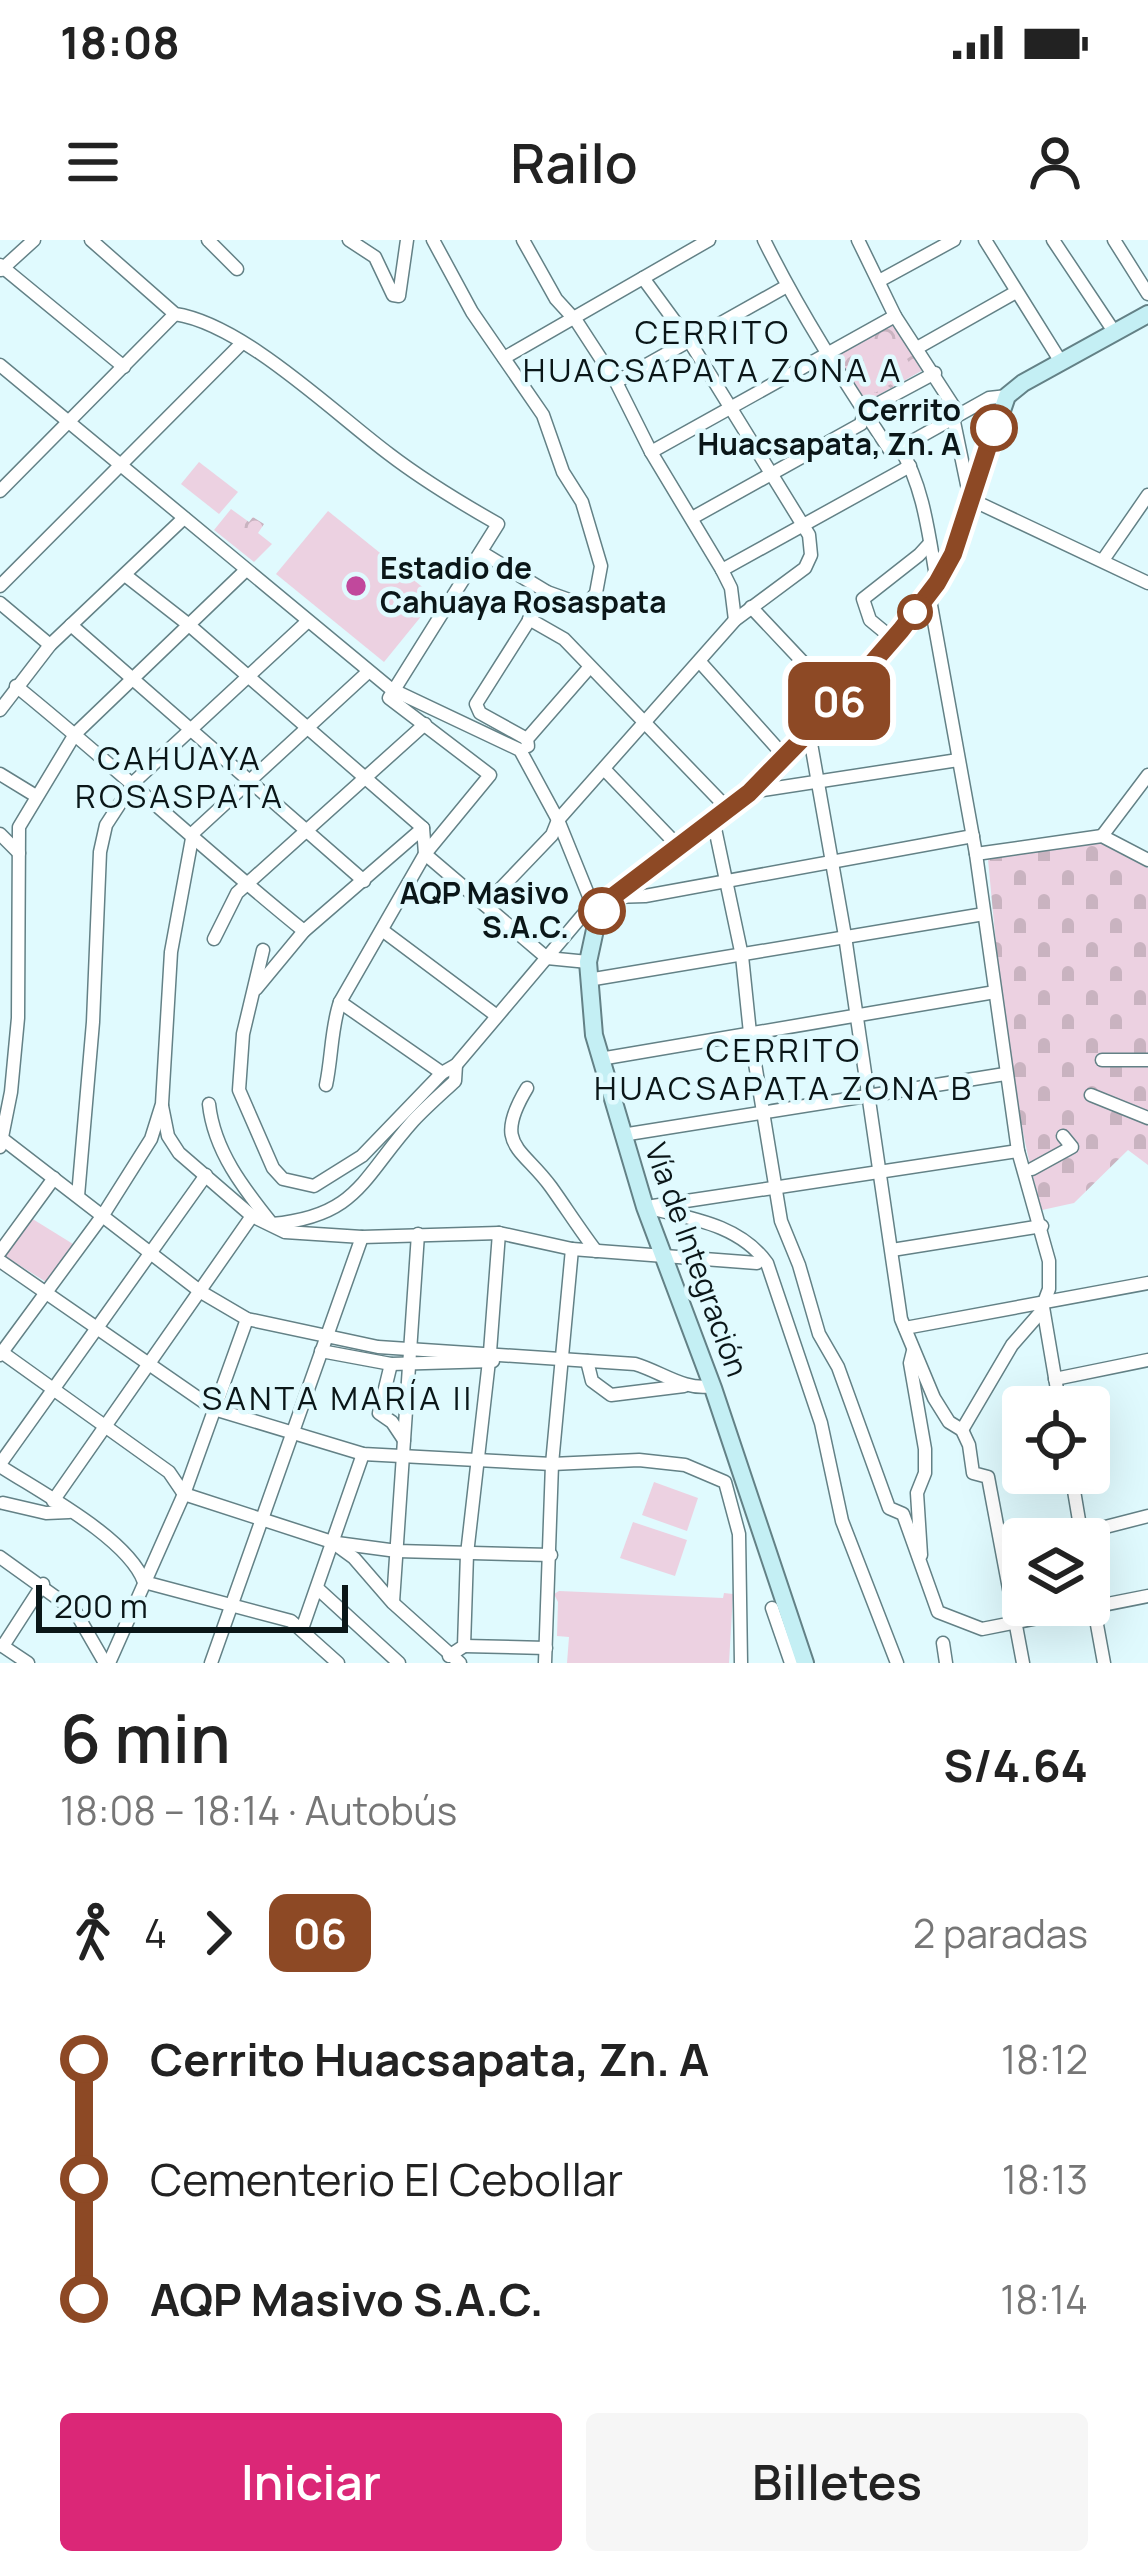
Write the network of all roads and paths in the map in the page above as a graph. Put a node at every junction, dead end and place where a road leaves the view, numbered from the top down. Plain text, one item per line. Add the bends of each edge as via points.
1 (34, 240) edge
2 (91, 240) edge
3 (208, 240) edge
4 (349, 240) edge
5 (407, 240) edge
6 (433, 240) edge
7 (523, 240) edge
8 (671, 240) edge
9 (710, 240) edge
10 (764, 240) edge
11 (858, 240) edge
12 (954, 240) edge
13 (985, 240) edge
14 (1053, 240) edge
15 (1114, 240) edge
16 (680, 256) junction
17 (1, 268) edge
18 (237, 269) dead end
19 (643, 278) junction
20 (879, 281) junction
21 (787, 286) junction
22 (1016, 292) junction
23 (1148, 294) edge
24 (176, 314) junction
25 (1148, 314) edge
26 (895, 316) junction
27 (570, 318) junction
28 (1114, 333) junction
29 (690, 342) junction
30 (242, 344) junction
31 (917, 348) junction
32 (828, 353) junction
33 (504, 358) junction
34 (1060, 362) junction
35 (124, 367) junction
36 (3, 374) edge
37 (935, 374) junction
38 (616, 382) junction
39 (1007, 396) junction
40 (728, 408) junction
41 (863, 411) junction
42 (953, 417) junction
43 (70, 422) junction
44 (900, 448) junction
45 (651, 452) junction
46 (124, 464) junction
47 (910, 466) junction
48 (769, 475) junction
49 (0, 491) edge
50 (1148, 495) edge
51 (970, 499) junction
52 (184, 518) junction
53 (692, 518) junction
54 (803, 526) junction
55 (930, 543) junction
56 (481, 552) junction
57 (1103, 560) junction
58 (246, 570) junction
59 (722, 570) junction
60 (125, 575) junction
61 (1148, 583) edge
62 (0, 586) edge
63 (933, 588) junction
64 (547, 592) junction
65 (0, 603) edge
66 (751, 607) junction
67 (529, 619) junction
68 (735, 620) junction
69 (308, 621) junction
70 (71, 625) junction
71 (189, 625) junction
72 (893, 639) junction
73 (50, 645) junction
74 (700, 662) junction
75 (588, 669) junction
76 (368, 671) junction
77 (248, 676) junction
78 (132, 679) junction
79 (16, 686) junction
80 (391, 689) junction
81 (0, 710) edge
82 (648, 722) junction
83 (425, 724) junction
84 (193, 729) junction
85 (307, 729) junction
86 (812, 729) junction
87 (75, 734) junction
88 (527, 739) junction
89 (784, 757) junction
90 (958, 760) junction
91 (531, 770) junction
92 (605, 770) junction
93 (0, 774) edge
94 (1148, 775) edge
95 (364, 780) junction
96 (249, 781) junction
97 (134, 782) junction
98 (815, 783) junction
99 (749, 793) junction
100 (36, 796) junction
101 (721, 814) junction
102 (558, 820) junction
103 (424, 828) junction
104 (308, 831) junction
105 (193, 833) junction
106 (0, 834) edge
107 (973, 836) junction
108 (1102, 836) junction
109 (680, 847) junction
110 (20, 854) junction
111 (425, 854) junction
112 (976, 854) junction
113 (830, 860) junction
114 (1148, 860) edge
115 (364, 881) junction
116 (727, 881) junction
117 (246, 884) junction
118 (601, 904) junction
119 (485, 905) junction
120 (984, 914) junction
121 (304, 931) junction
122 (382, 931) junction
123 (845, 936) junction
124 (214, 939) dead end
125 (262, 950) dead end
126 (742, 956) junction
127 (547, 958) junction
128 (588, 971) junction
129 (253, 992) junction
130 (994, 992) junction
131 (340, 1002) junction
132 (497, 1016) junction
133 (856, 1016) junction
134 (750, 1033) junction
135 (601, 1059) junction
136 (1102, 1060) dead end
137 (1148, 1060) edge
138 (455, 1065) junction
139 (442, 1072) junction
140 (1005, 1074) junction
141 (326, 1084) dead end
142 (527, 1088) dead end
143 (1091, 1095) dead end
144 (869, 1097) junction
145 (162, 1104) junction
146 (209, 1104) dead end
147 (764, 1114) junction
148 (1148, 1118) edge
149 (622, 1135) junction
150 (1063, 1136) dead end
151 (1, 1141) edge
152 (1018, 1150) junction
153 (1032, 1169) dead end
154 (881, 1172) junction
155 (206, 1175) junction
156 (54, 1178) junction
157 (776, 1188) junction
158 (78, 1196) junction
159 (646, 1207) junction
160 (103, 1215) junction
161 (253, 1216) junction
162 (272, 1224) junction
163 (1042, 1226) junction
164 (499, 1233) junction
165 (418, 1234) junction
166 (362, 1238) junction
167 (572, 1249) junction
168 (892, 1250) junction
169 (596, 1251) junction
170 (153, 1252) junction
171 (0, 1256) edge
172 (663, 1257) junction
173 (757, 1263) dead end
174 (1148, 1283) edge
175 (201, 1292) junction
176 (47, 1294) junction
177 (1043, 1306) junction
178 (247, 1318) junction
179 (905, 1328) junction
180 (99, 1329) junction
181 (327, 1335) junction
182 (410, 1348) junction
183 (913, 1348) junction
184 (321, 1351) junction
185 (1, 1353) edge
186 (490, 1357) junction
187 (563, 1359) junction
188 (1148, 1360) edge
189 (587, 1361) junction
190 (391, 1364) junction
191 (149, 1365) junction
192 (409, 1365) junction
193 (1055, 1379) junction
194 (685, 1386) junction
195 (712, 1386) junction
196 (1056, 1386) edge
197 (55, 1389) junction
198 (214, 1409) junction
199 (106, 1428) junction
200 (962, 1430) junction
201 (292, 1432) junction
202 (404, 1440) junction
203 (363, 1454) junction
204 (403, 1457) junction
205 (477, 1460) junction
206 (552, 1464) junction
207 (0, 1465) edge
208 (184, 1495) junction
209 (53, 1501) junction
210 (3, 1503) dead end
211 (70, 1512) junction
212 (1148, 1516) edge
213 (260, 1517) junction
214 (1110, 1528) edge
215 (332, 1542) junction
216 (1002, 1547) edge
217 (397, 1550) junction
218 (467, 1554) junction
219 (551, 1555) junction
220 (0, 1557) edge
221 (922, 1574) junction
222 (144, 1582) junction
223 (43, 1584) junction
224 (317, 1588) junction
225 (1148, 1596) edge
226 (229, 1604) junction
227 (393, 1604) junction
228 (1110, 1604) edge
229 (772, 1608) dead end
230 (1002, 1626) edge
231 (1017, 1626) edge
232 (1097, 1626) edge
233 (302, 1629) junction
234 (943, 1643) dead end
235 (2, 1645) edge
236 (464, 1646) junction
237 (546, 1655) edge
238 (454, 1659) edge
239 (28, 1663) edge
240 (107, 1663) edge
241 (211, 1663) edge
242 (338, 1663) edge
243 (399, 1663) edge
244 (741, 1663) edge
245 (791, 1663) edge
246 (806, 1663) edge
247 (897, 1663) edge
248 (946, 1663) edge
249 (1023, 1663) edge
250 (1104, 1663) edge

1 - 17 street
2 - 24 street
3 - 18 street
4 - 5 street via 375,257 393,296 402,288
6 - 33 street
7 - 27 street
8 - 16 street
9 - 16 street
10 - 21 street
11 - 20 street
12 - 20 street
13 - 22 street
14 - 28 street
15 - 23 street
16 - 19 street
17 - 35 street
19 - 27 street
19 - 29 street
20 - 26 street
21 - 29 street
21 - 32 street
22 - 31 street
22 - 34 street
24 - 30 street
24 - 35 street
25 - 28 main road
26 - 31 street
26 - 32 street
27 - 33 street
27 - 38 street
28 - 34 main road
29 - 38 street
29 - 40 street
30 - 46 street
30 - 56 street via 498,524
31 - 37 street
32 - 40 street
32 - 41 street
33 - 64 street via 547,423 602,566 586,606
34 - 39 main road
35 - 43 street
36 - 43 street
37 - 41 street
37 - 42 street
38 - 45 street
39 - 42 street
39 - 51 main road
40 - 45 street
40 - 48 street
41 - 44 street via 889,449
41 - 48 street via 861,424
42 - 44 street
42 - 51 street
43 - 46 street
43 - 49 street
44 - 47 street
45 - 53 street
46 - 52 street
46 - 62 street
47 - 54 street
47 - 55 street
48 - 53 street
48 - 54 street
50 - 57 street
51 - 57 street
51 - 63 main road
52 - 58 street
52 - 60 street
53 - 59 street
54 - 59 street
54 - 66 street via 812,544 805,568
55 - 63 street
55 - 72 street via 862,598 870,620
56 - 64 street
56 - 80 street
57 - 61 street
58 - 69 street
58 - 71 street
59 - 68 street
60 - 70 street
60 - 71 street
63 - 72 main road
63 - 90 street
64 - 67 street
65 - 73 street
66 - 68 street
66 - 86 street via 832,693
67 - 75 street via 564,639
67 - 88 street via 476,704
68 - 74 street
69 - 76 street
69 - 77 street
70 - 73 street
70 - 78 street
71 - 77 street
71 - 78 street
72 - 86 main road
73 - 79 street
74 - 82 street
74 - 89 street
75 - 82 street
75 - 88 street
76 - 80 street
76 - 85 street
77 - 84 street
77 - 85 street
78 - 84 street
78 - 87 street
79 - 81 street
79 - 87 street
80 - 83 street via 389,698
80 - 91 street via 506,740
82 - 92 street
82 - 101 street
83 - 95 street
83 - 111 street via 490,775
84 - 96 street
84 - 97 street
85 - 95 street
85 - 96 street
86 - 89 main road
86 - 98 street
87 - 97 street
87 - 100 street
88 - 91 street
89 - 99 main road
90 - 98 street
90 - 107 street
91 - 102 street
92 - 102 street
92 - 109 street
93 - 100 street
94 - 108 street
95 - 103 street
95 - 104 street
96 - 104 street
96 - 105 street
97 - 105 street
97 - 158 street via 106,825 100,852
98 - 99 street
98 - 113 street
99 - 101 main road
100 - 110 street via 19,827
101 - 109 main road
101 - 116 street
102 - 118 street
102 - 119 street
103 - 111 street
103 - 115 street
104 - 115 street
104 - 117 street
105 - 117 street
105 - 145 street via 171,952
106 - 110 street
107 - 112 street
107 - 113 street
108 - 112 street
108 - 114 street
109 - 118 main road
110 - 151 street via 18,1018
111 - 119 street
111 - 122 street
112 - 120 street
113 - 116 street
113 - 123 street
115 - 121 street
116 - 118 street
116 - 126 street
117 - 121 street
117 - 124 street
118 - 127 street
118 - 128 main road, Vía de Integración
119 - 127 street
120 - 123 street
120 - 130 street
121 - 129 street
122 - 131 street
122 - 132 street
123 - 126 street
123 - 133 street
125 - 129 street
126 - 128 street
126 - 134 street
127 - 128 street
127 - 132 street
128 - 135 main road, Vía de Integración
129 - 139 street via 239,1090 273,1168 294,1184 314,1186 352,1164
130 - 133 street
130 - 140 street
131 - 139 street
131 - 141 street
132 - 138 street
133 - 134 street
133 - 144 street
134 - 135 street
134 - 147 street
135 - 149 main road, Vía de Integración
136 - 137 street
138 - 139 street
138 - 162 street via 455,1081 347,1200 315,1218
140 - 144 street
140 - 152 street
142 - 169 street via 516,1106 514,1148
143 - 148 street
144 - 147 street
144 - 154 street
145 - 155 street via 178,1153
145 - 160 street via 152,1139
146 - 162 street via 239,1185
147 - 149 street
147 - 157 street
149 - 159 main road, Vía de Integración
150 - 153 street via 1072,1147
151 - 156 street
152 - 154 street
152 - 163 street
154 - 157 street
154 - 168 street
155 - 161 street
155 - 170 street
156 - 158 street
156 - 171 street
157 - 159 street
157 - 221 street via 819,1334 889,1508 903,1514
158 - 160 street
159 - 172 main road, Vía de Integración
159 - 247 street via 725,1229 767,1262 821,1423 842,1521
160 - 170 street
160 - 176 street
161 - 162 street
161 - 175 street
162 - 166 street
163 - 168 street
163 - 177 street via 1049,1261
164 - 165 street
164 - 167 street
164 - 186 street
165 - 166 street
165 - 182 street
166 - 181 street
167 - 169 street
167 - 187 street
168 - 179 street
169 - 172 street
170 - 175 street
170 - 180 street
171 - 176 street
172 - 173 street
172 - 195 main road, Vía de Integración
174 - 177 street
175 - 178 street
175 - 191 street
176 - 180 street
176 - 185 street
177 - 179 street
177 - 193 street
177 - 200 street
178 - 181 street
178 - 198 street
179 - 183 street
180 - 191 street
180 - 197 street
181 - 182 street
181 - 184 street
182 - 186 street
182 - 192 street
183 - 200 street via 934,1398
183 - 221 street via 925,1448 917,1492
184 - 190 street
184 - 201 street
185 - 197 street
186 - 187 street
186 - 192 street
186 - 205 street
187 - 189 street
187 - 206 street
188 - 193 street
189 - 194 street via 635,1364
189 - 194 street via 592,1382 610,1395
190 - 192 street
190 - 202 street via 379,1413
191 - 198 street
191 - 199 street
192 - 202 street
193 - 196 street
194 - 195 street
195 - 246 main road, Vía de Integración
197 - 199 street
197 - 207 street
198 - 201 street
198 - 208 street
199 - 208 street via 169,1472
199 - 209 street
200 - 216 street via 974,1473 988,1477
201 - 203 street
201 - 213 street
202 - 204 street
203 - 204 street
203 - 215 street
204 - 205 street
204 - 217 street
205 - 206 street
205 - 218 street
206 - 219 street
206 - 244 street via 639,1460 685,1465 724,1482 739,1534
207 - 209 street
208 - 213 street
208 - 222 street
209 - 211 street
210 - 211 street
211 - 222 street via 138,1566
212 - 214 street
213 - 215 street
213 - 226 street
215 - 217 street
215 - 224 street
215 - 227 street
217 - 218 street
217 - 227 street
218 - 219 street
218 - 236 street
219 - 237 street
220 - 223 street
221 - 230 street via 938,1612 982,1629
222 - 226 street
222 - 240 street
223 - 235 street
223 - 240 street via 75,1611
224 - 233 street
224 - 243 street
225 - 228 street
226 - 233 street
226 - 241 street
227 - 238 street
229 - 245 street
231 - 249 street
232 - 250 street
233 - 242 street
234 - 248 street
235 - 239 street
236 - 237 street
236 - 238 street

